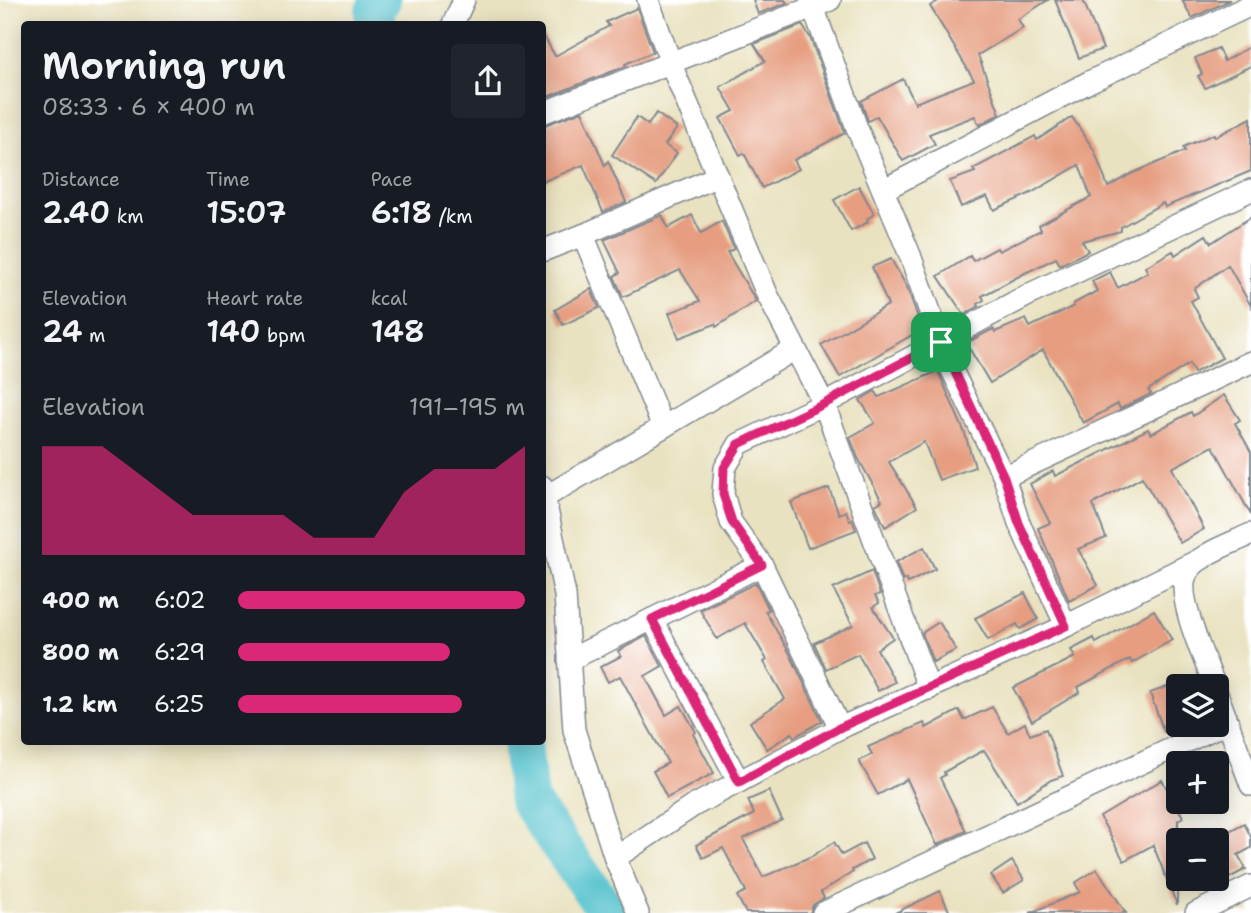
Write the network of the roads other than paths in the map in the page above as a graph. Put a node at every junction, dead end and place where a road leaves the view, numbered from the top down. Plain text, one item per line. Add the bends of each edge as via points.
1 (464, 0) edge
2 (648, 0) edge
3 (822, 3) edge
4 (1251, 5) edge
5 (454, 21) edge
6 (670, 61) junction
7 (546, 111) edge
8 (718, 176) junction
9 (883, 190) junction
10 (1251, 190) edge
11 (583, 235) junction
12 (546, 249) edge
13 (941, 342) junction
14 (795, 349) junction
15 (1251, 362) edge
16 (824, 404) junction
17 (663, 427) junction
18 (1004, 477) junction
19 (546, 491) edge
20 (546, 502) edge
21 (1251, 534) edge
22 (1203, 558) junction
23 (762, 565) junction
24 (652, 619) junction
25 (1066, 626) junction
26 (569, 660) junction
27 (1210, 674) edge
28 (929, 689) junction
29 (841, 727) junction
30 (1229, 727) edge
31 (1195, 737) edge
32 (739, 782) junction
33 (1251, 785) edge
34 (615, 858) junction
35 (1251, 886) edge
36 (638, 913) edge
37 (823, 913) edge
38 (1196, 913) edge

1 - 5 street
2 - 6 street
3 - 6 street
3 - 9 street via 858,128
4 - 9 street via 1091,81
6 - 7 street
6 - 8 street
8 - 11 street
8 - 14 street
9 - 13 street
10 - 13 street via 1032,293
11 - 12 street
11 - 17 street
13 - 16 street
13 - 18 street
14 - 16 street
14 - 17 street
15 - 18 street
16 - 23 street via 739,444 724,468 723,494 732,522
16 - 28 street
17 - 19 street
18 - 25 street via 1019,523
20 - 26 street via 565,595
21 - 22 street
22 - 25 street
22 - 27 street via 1186,574 1183,594
23 - 24 street
23 - 29 street
24 - 26 street
24 - 32 street
25 - 28 street
26 - 34 street via 574,730
28 - 29 street
29 - 32 street
30 - 33 street
31 - 37 street
32 - 34 street via 693,806
34 - 36 street
35 - 38 street

